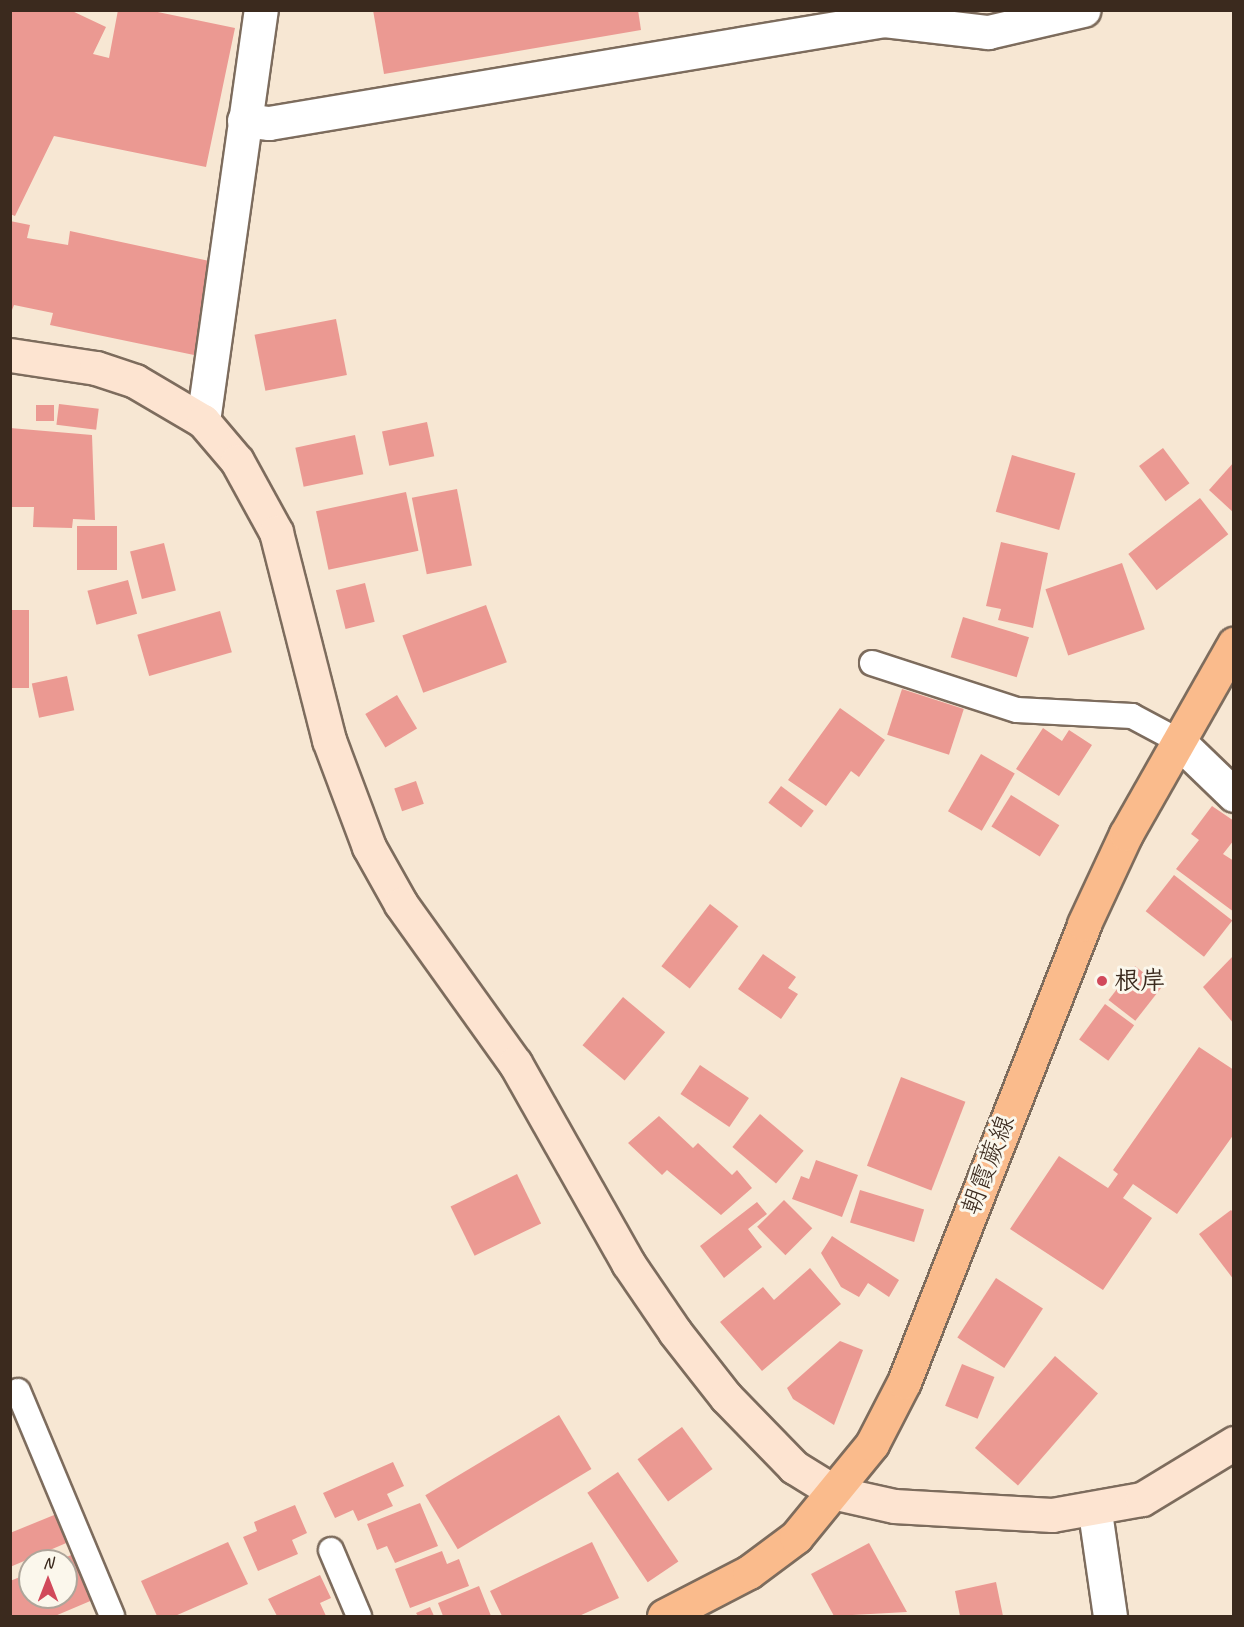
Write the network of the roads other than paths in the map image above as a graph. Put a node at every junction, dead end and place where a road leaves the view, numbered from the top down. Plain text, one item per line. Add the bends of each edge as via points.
1 (261, 10) edge
2 (1083, 10) edge
3 (244, 120) junction
4 (10, 355) edge
5 (203, 421) junction
6 (1233, 644) edge
7 (872, 663) dead end
8 (1177, 740) junction
9 (1233, 795) edge
10 (18, 1390) dead end
11 (1233, 1443) edge
12 (836, 1493) junction
13 (1095, 1512) junction
14 (331, 1550) dead end
15 (670, 1615) edge
16 (112, 1617) edge
17 (359, 1617) edge
18 (1110, 1617) edge

1 - 3 street
2 - 3 street via 988,32 884,20 269,123
3 - 5 street
4 - 5 street via 96,368 135,381
5 - 12 street via 261,497 276,531 344,789 401,903 509,1053 628,1263 675,1332 764,1440
6 - 8 main road, 朝霞蕨線
7 - 8 lane via 1017,710 1132,716
8 - 9 street
8 - 12 main road, 朝霞蕨線 via 1084,924 904,1382 872,1444
10 - 16 lane
11 - 13 street via 1142,1499
12 - 13 street via 960,1513
12 - 15 main road, 朝霞蕨線 via 796,1537 749,1572
13 - 18 street
14 - 17 lane

